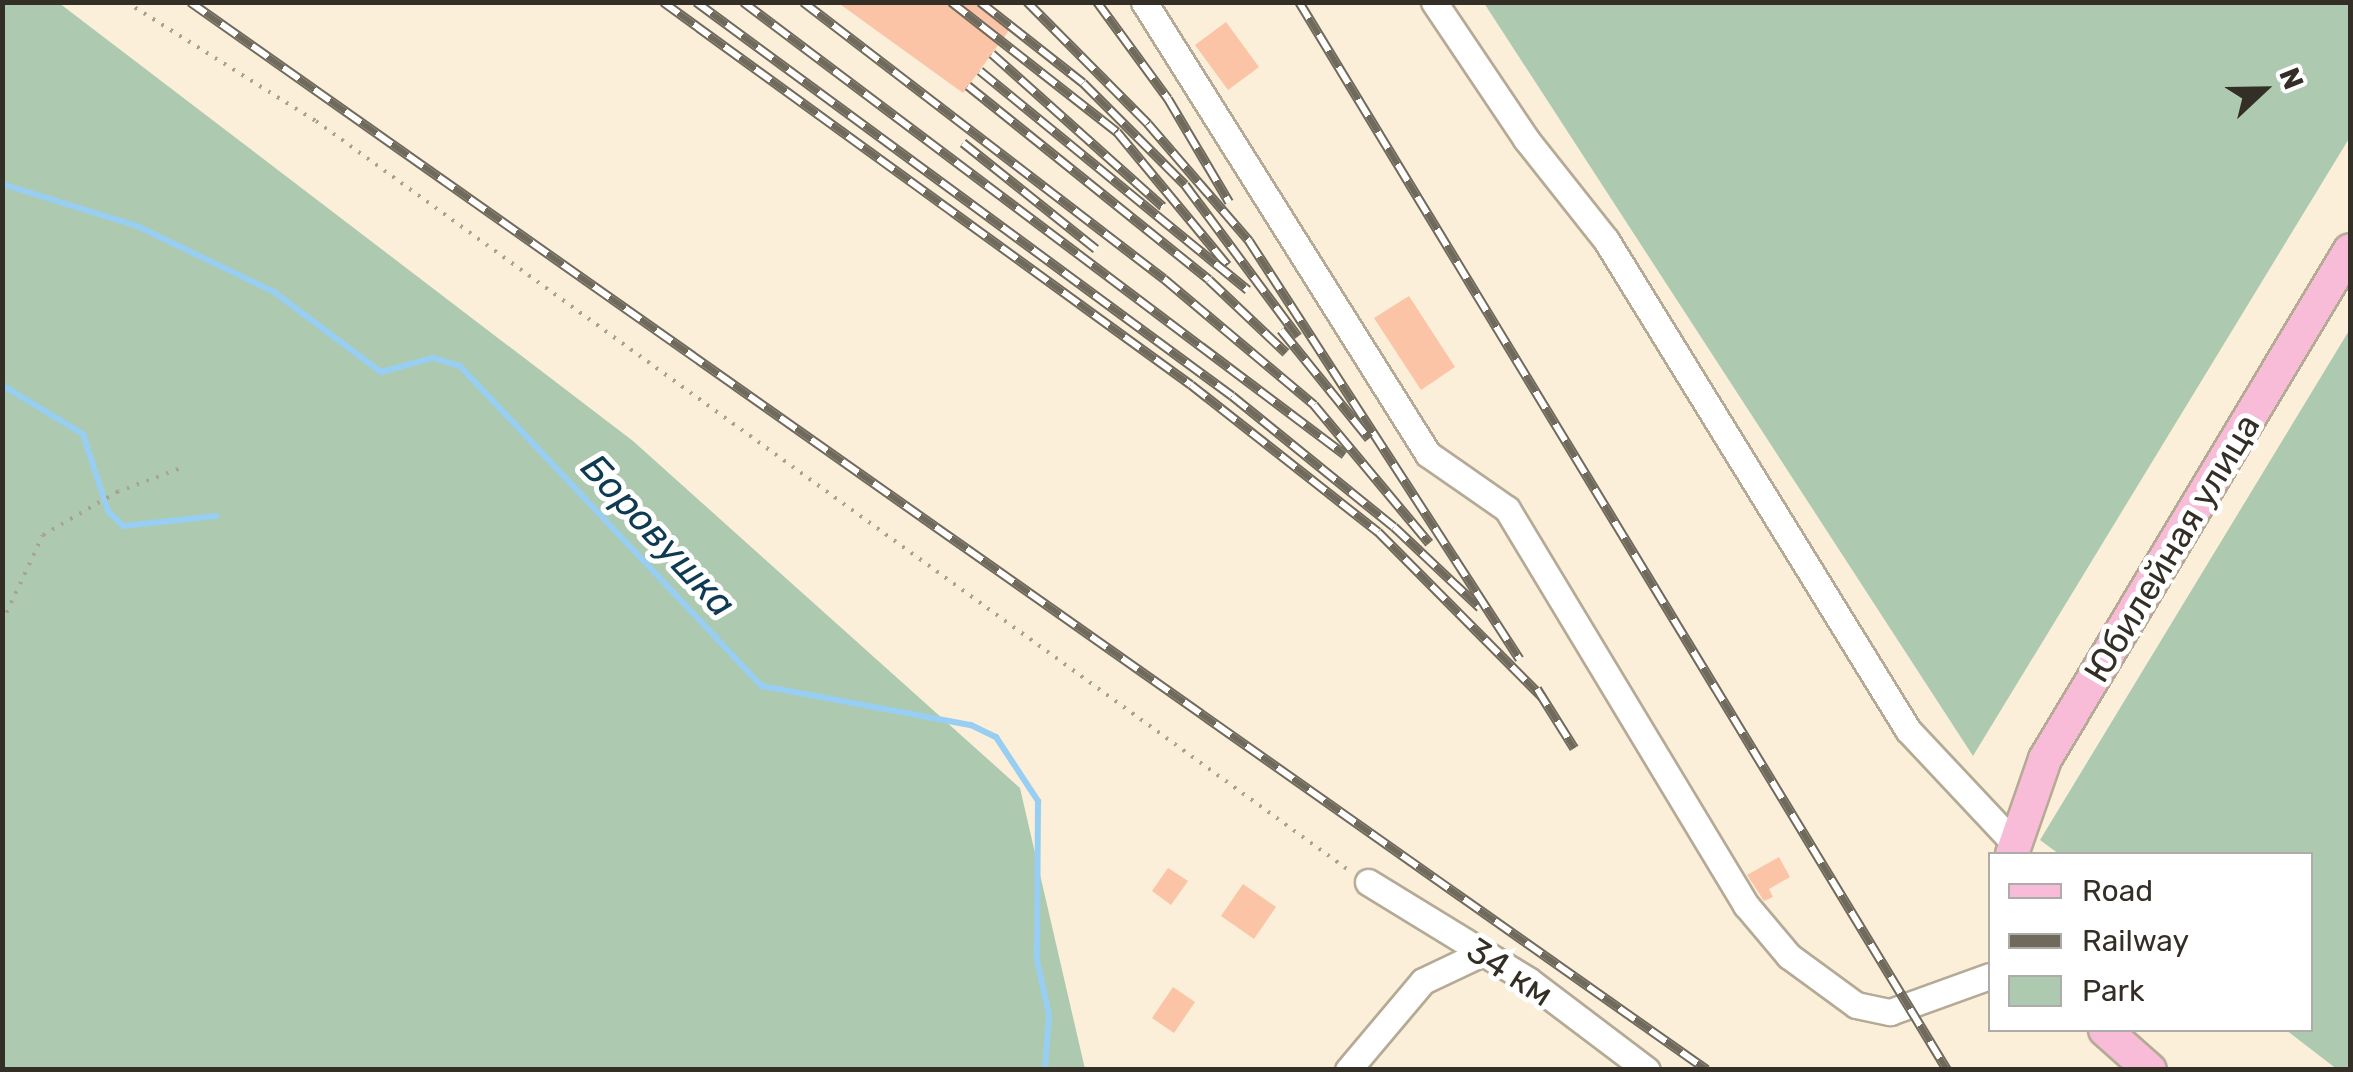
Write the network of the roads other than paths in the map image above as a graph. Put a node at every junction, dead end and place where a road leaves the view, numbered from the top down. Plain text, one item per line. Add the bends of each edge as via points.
1 (1144, 2) edge
2 (1434, 2) edge
3 (2350, 250) edge
4 (2013, 848) edge
5 (1368, 882) road end
6 (1482, 954) junction
7 (1988, 977) edge
8 (2107, 1032) edge
9 (1348, 1070) edge
10 (1647, 1070) edge
11 (2150, 1070) edge

1 - 7 street via 1428,454 1508,509 1746,905 1789,956 1856,1005 1890,1012
2 - 4 street via 1526,138 1606,240 1908,730
3 - 4 main road, Юбилейная улица via 2044,760
5 - 6 street, 34 км
6 - 9 street via 1422,981
6 - 10 street, 34 км via 1528,980
8 - 11 main road

